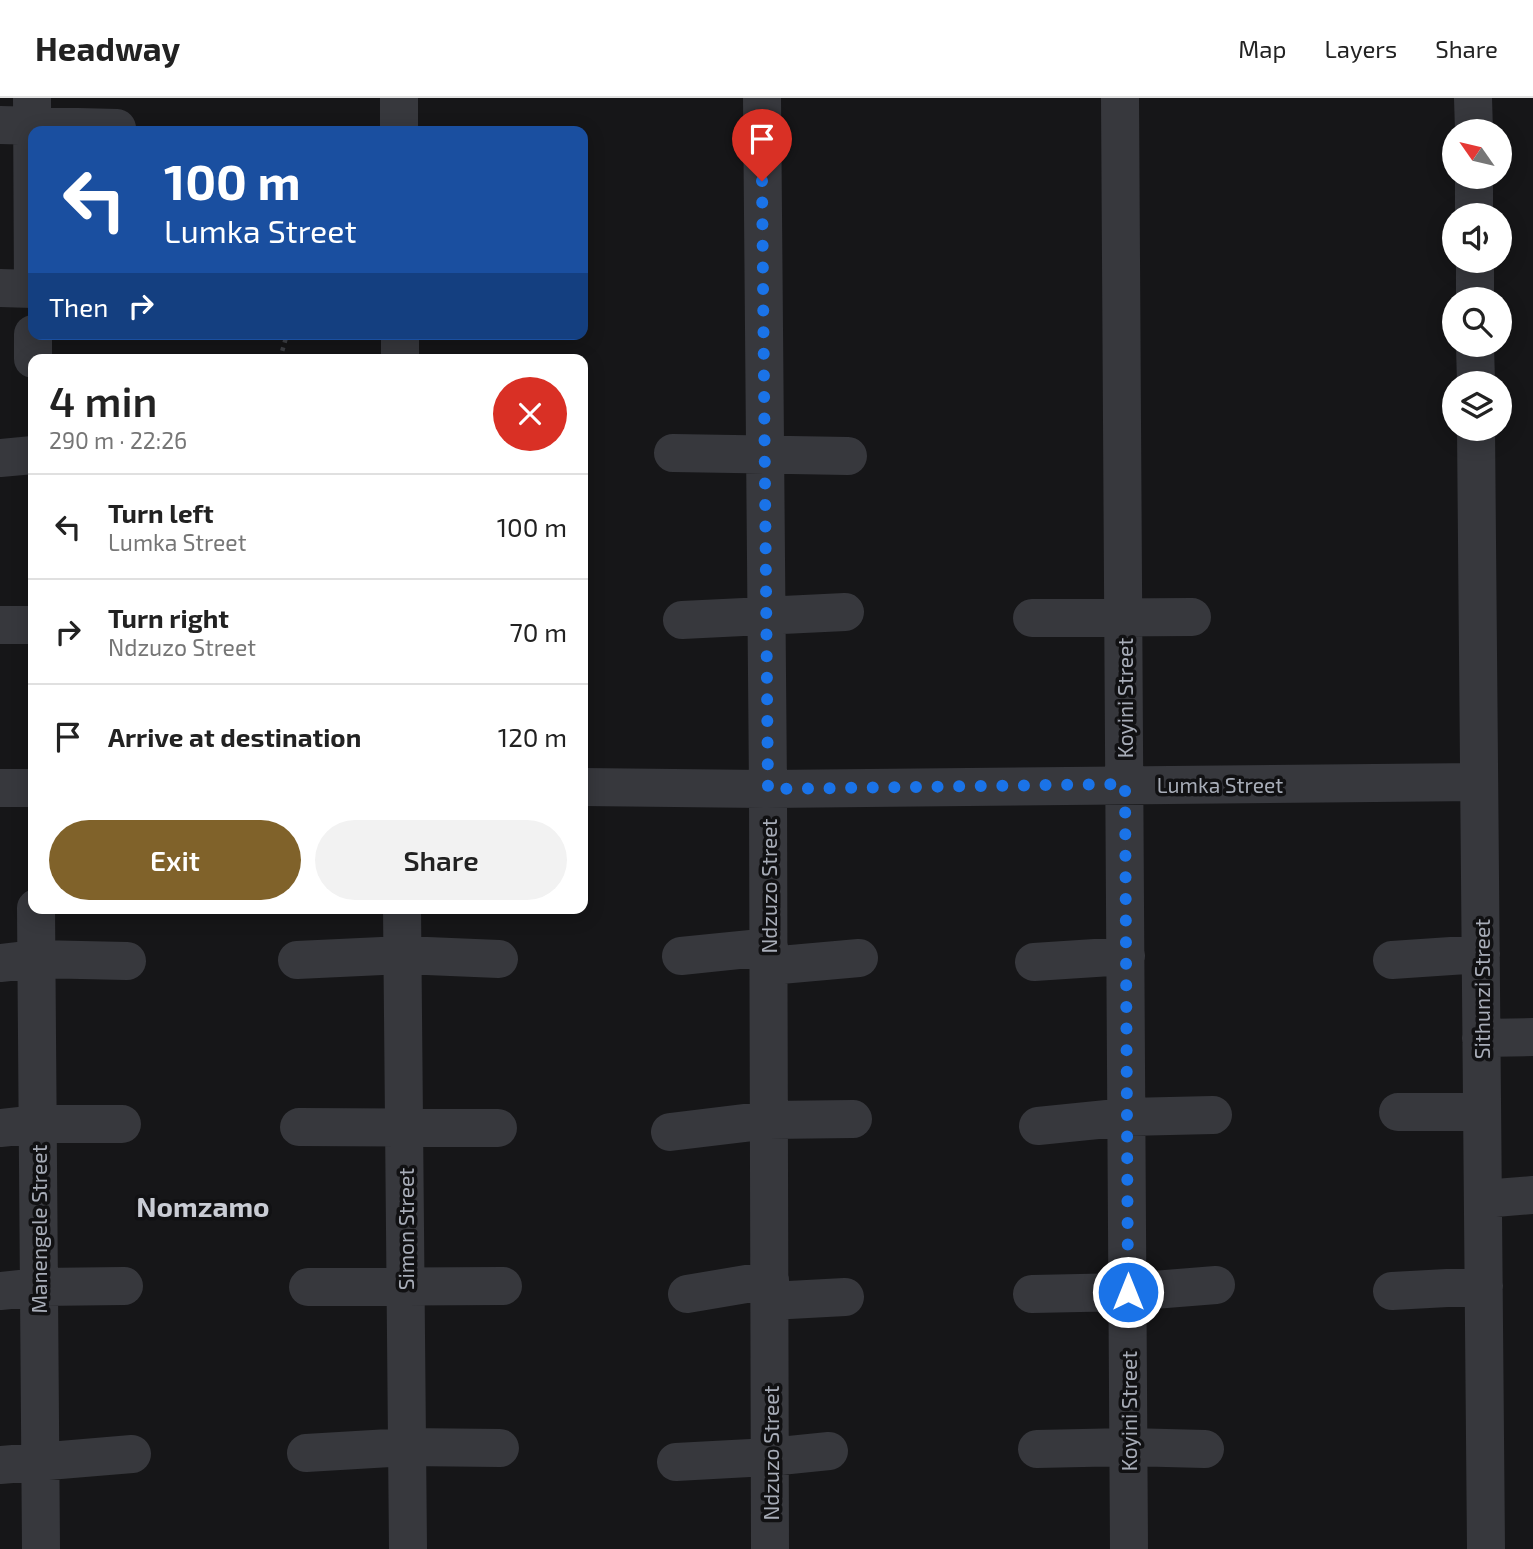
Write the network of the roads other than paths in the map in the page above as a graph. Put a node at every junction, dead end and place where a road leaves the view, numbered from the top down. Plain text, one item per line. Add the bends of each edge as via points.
1 (399, 98) edge
2 (762, 98) edge
3 (1120, 98) edge
4 (1474, 98) edge
5 (21, 116) edge
6 (1474, 119) edge
7 (101, 126) edge
8 (399, 126) edge
9 (28, 217) edge
10 (0, 288) edge
11 (28, 289) edge
12 (1476, 441) edge
13 (673, 453) dead end
14 (28, 455) edge
15 (765, 456) junction
16 (848, 456) dead end
17 (0, 458) edge
18 (845, 612) dead end
19 (1124, 616) junction
20 (766, 617) junction
21 (1192, 617) dead end
22 (1032, 618) dead end
23 (682, 620) dead end
24 (0, 625) edge
25 (28, 625) edge
26 (1479, 782) junction
27 (1125, 784) junction
28 (588, 787) edge
29 (0, 788) edge
30 (28, 788) edge
31 (768, 789) junction
32 (34, 914) edge
33 (402, 914) edge
34 (1481, 954) junction
35 (403, 955) junction
36 (681, 956) dead end
37 (1126, 956) junction
38 (769, 957) junction
39 (859, 958) dead end
40 (499, 959) dead end
41 (297, 960) dead end
42 (1392, 960) dead end
43 (18, 961) edge
44 (127, 961) dead end
45 (1034, 962) dead end
46 (1533, 1037) edge
47 (1481, 1038) junction
48 (1398, 1112) dead end
49 (1482, 1112) junction
50 (1213, 1115) dead end
51 (1127, 1117) junction
52 (853, 1119) dead end
53 (769, 1120) junction
54 (38, 1124) junction
55 (122, 1124) dead end
56 (1038, 1126) dead end
57 (299, 1127) dead end
58 (0, 1128) edge
59 (498, 1128) dead end
60 (404, 1129) junction
61 (670, 1132) dead end
62 (1533, 1195) edge
63 (1483, 1199) junction
64 (1216, 1284) dead end
65 (124, 1286) dead end
66 (503, 1286) dead end
67 (1484, 1286) junction
68 (39, 1287) junction
69 (308, 1287) dead end
70 (405, 1287) junction
71 (0, 1290) edge
72 (770, 1291) junction
73 (1392, 1291) dead end
74 (1128, 1292) junction
75 (687, 1294) dead end
76 (1032, 1294) dead end
77 (845, 1297) dead end
78 (407, 1447) junction
79 (1128, 1447) junction
80 (500, 1448) dead end
81 (1037, 1449) dead end
82 (1205, 1449) dead end
83 (830, 1451) dead end
84 (306, 1453) dead end
85 (132, 1454) dead end
86 (770, 1457) junction
87 (40, 1462) junction
88 (676, 1462) dead end
89 (0, 1465) edge
90 (41, 1549) edge
91 (408, 1549) edge
92 (770, 1549) edge
93 (1129, 1549) edge
94 (1486, 1549) edge

1 - 8 street
2 - 15 street, Ndzuzo Street
3 - 19 street, Koyini Street
4 - 6 street
5 - 7 street
5 - 9 street
10 - 11 street
12 - 26 street, Sithunzi Street
13 - 15 street
14 - 17 street
15 - 16 street
15 - 20 street, Ndzuzo Street
18 - 20 street
19 - 21 street
19 - 22 street
19 - 27 street, Koyini Street
20 - 23 street
20 - 31 street, Ndzuzo Street
24 - 25 street
26 - 27 street, Lumka Street
26 - 34 street, Sithunzi Street
27 - 31 street, Lumka Street
27 - 37 street, Koyini Street
28 - 31 street, Lumka Street
29 - 30 street
31 - 38 street, Ndzuzo Street
32 - 43 street, Manengele Street
33 - 35 street, Simon Street
34 - 42 street
34 - 47 street, Sithunzi Street
35 - 40 street
35 - 41 street
35 - 60 street, Simon Street
36 - 38 street
37 - 45 street
37 - 51 street, Koyini Street
38 - 39 street
38 - 53 street, Ndzuzo Street
43 - 44 street
43 - 54 street, Manengele Street
46 - 47 street
47 - 49 street, Sithunzi Street
48 - 49 street
49 - 63 street, Sithunzi Street
50 - 51 street
51 - 56 street
51 - 74 street, Koyini Street
52 - 53 street
53 - 61 street
53 - 72 street, Ndzuzo Street
54 - 55 street
54 - 58 street
54 - 68 street, Manengele Street
57 - 60 street
59 - 60 street
60 - 70 street, Simon Street
62 - 63 street
63 - 67 street, Sithunzi Street
64 - 74 street
65 - 68 street
66 - 70 street
67 - 73 street
67 - 94 street, Sithunzi Street
68 - 71 street
68 - 87 street, Manengele Street
69 - 70 street
70 - 78 street, Simon Street
72 - 75 street
72 - 77 street
72 - 86 street, Ndzuzo Street
74 - 76 street
74 - 79 street, Koyini Street
78 - 80 street
78 - 84 street
78 - 91 street, Simon Street
79 - 81 street
79 - 82 street
79 - 93 street, Koyini Street
83 - 86 street
85 - 87 street
86 - 88 street
86 - 92 street, Ndzuzo Street
87 - 89 street
87 - 90 street, Manengele Street

